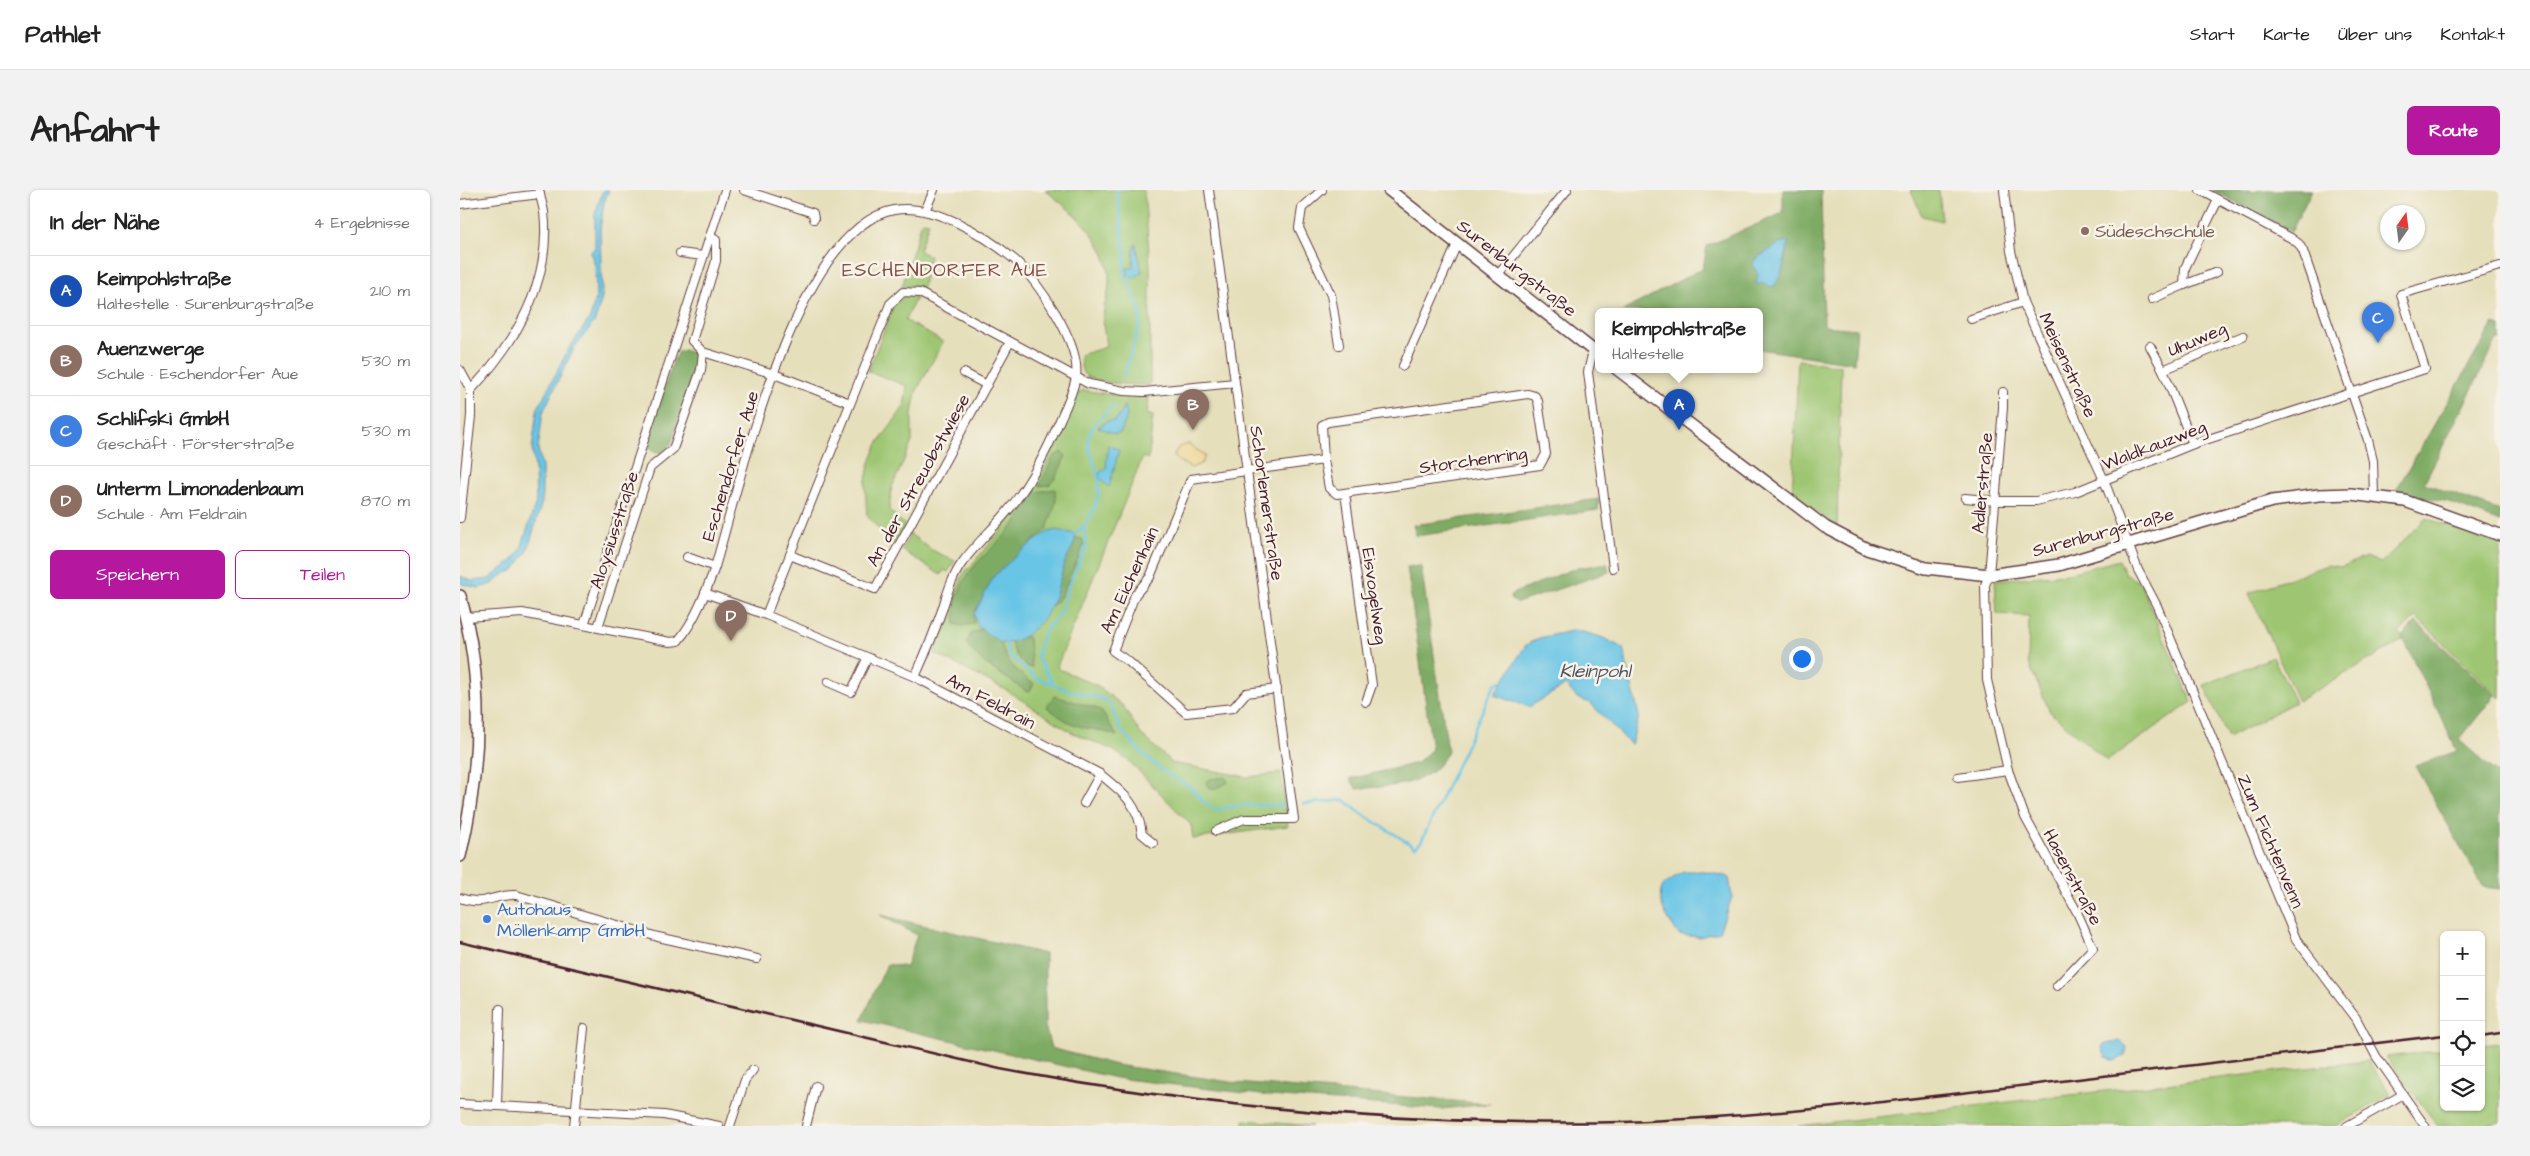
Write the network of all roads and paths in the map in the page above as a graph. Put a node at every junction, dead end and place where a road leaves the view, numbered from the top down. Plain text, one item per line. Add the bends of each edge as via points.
1 (725, 190) edge
2 (744, 190) edge
3 (934, 190) edge
4 (1210, 190) edge
5 (1322, 190) edge
6 (1389, 190) edge
7 (1567, 190) edge
8 (2004, 190) edge
9 (2200, 190) edge
10 (539, 192) edge
11 (2218, 200) junction
12 (460, 204) edge
13 (925, 211) junction
14 (814, 219) dead end
15 (710, 236) junction
16 (1457, 244) junction
17 (680, 253) dead end
18 (703, 256) junction
19 (2500, 266) edge
20 (2218, 272) dead end
21 (1498, 275) junction
22 (2184, 285) junction
23 (2152, 299) dead end
24 (2022, 302) junction
25 (1971, 319) dead end
26 (2243, 336) dead end
27 (692, 340) junction
28 (1010, 342) junction
29 (675, 343) junction
30 (1339, 345) dead end
31 (2150, 346) dead end
32 (703, 352) junction
33 (1595, 352) edge
34 (1595, 355) edge
35 (1403, 366) dead end
36 (460, 370) edge
37 (2163, 370) junction
38 (964, 373) dead end
39 (1622, 373) edge
40 (774, 374) junction
41 (1076, 379) junction
42 (1235, 383) junction
43 (987, 385) junction
44 (471, 390) junction
45 (2003, 392) dead end
46 (2351, 394) junction
47 (850, 403) junction
48 (2193, 444) junction
49 (1324, 460) junction
50 (1248, 471) junction
51 (2104, 480) junction
52 (1346, 493) junction
53 (2374, 495) junction
54 (1965, 498) dead end
55 (1996, 501) junction
56 (460, 518) edge
57 (2500, 535) edge
58 (2130, 546) junction
59 (790, 555) junction
60 (687, 557) dead end
61 (716, 567) junction
62 (1614, 568) dead end
63 (1989, 575) junction
64 (705, 593) junction
65 (460, 596) edge
66 (766, 615) junction
67 (467, 618) junction
68 (584, 624) junction
69 (598, 627) junction
70 (867, 659) junction
71 (915, 677) junction
72 (828, 682) dead end
73 (1277, 689) junction
74 (1366, 702) dead end
75 (2008, 770) junction
76 (1100, 774) junction
77 (1958, 778) dead end
78 (1084, 804) dead end
79 (1216, 831) dead end
80 (1153, 843) dead end
81 (460, 856) edge
82 (460, 898) edge
83 (757, 959) dead end
84 (2057, 986) dead end
85 (500, 1009) dead end
86 (584, 1028) dead end
87 (752, 1070) dead end
88 (816, 1086) dead end
89 (2402, 1094) junction
90 (460, 1104) edge
91 (497, 1105) junction
92 (576, 1108) junction
93 (574, 1126) edge
94 (719, 1126) edge
95 (730, 1126) edge
96 (806, 1126) edge
97 (2347, 1126) edge
98 (2425, 1126) edge

1 - 15 street, Aloysiusstraße
2 - 14 street via 813,213
3 - 13 street
4 - 42 street, Schorlemerstraße
5 - 30 street via 1302,208 1299,228 1331,295
6 - 16 street, Surenburgstraße
7 - 21 street
8 - 24 street, Meisenstraße via 2011,251
9 - 11 street
10 - 12 street
10 - 44 street via 544,213 542,256 532,301 524,319 488,372
11 - 22 street via 2184,268
11 - 46 street via 2299,244
13 - 40 street, Eschendorfer Aue via 895,210 870,220 842,245 817,279 794,320
13 - 41 street, Eschendorfer Aue via 991,240 1018,263 1055,312 1074,355
15 - 18 street, Aloysiusstraße
15 - 27 street via 716,240 716,261
16 - 21 street, Surenburgstraße
16 - 35 street
17 - 18 street
18 - 29 street, Aloysiusstraße
19 - 46 street, Waldkauzweg via 2400,294 2425,369
20 - 22 street
21 - 33 street, Surenburgstraße
22 - 23 street
24 - 25 street
24 - 51 street, Meisenstraße
26 - 37 street, Uhuweg
27 - 29 street
27 - 32 street
28 - 41 street
28 - 43 street, An der Streuobstwiese
28 - 47 street via 920,293 903,292 890,304
29 - 68 street, Aloysiusstraße
31 - 37 street, Uhuweg
32 - 40 street, Eschendorfer Aue
32 - 69 street, Aloysiusstraße via 701,370 673,449 650,468
34 - 62 street via 1588,372
36 - 44 street
37 - 48 street, Uhuweg
38 - 43 street, An der Streuobstwiese
39 - 63 street, Surenburgstraße via 1825,527 1867,549 1899,560 1941,570
40 - 47 street
40 - 61 street, Eschendorfer Aue
41 - 42 street via 1124,391 1144,392
41 - 71 street, Eschendorfer Aue via 1050,446 1028,484 962,563 952,580
42 - 50 street, Schorlemerstraße
43 - 59 street, An der Streuobstwiese via 875,589
44 - 56 street via 469,443
45 - 55 street, Adlerstraße
46 - 48 street, Waldkauzweg
46 - 53 street via 2373,461
47 - 59 street
48 - 51 street, Waldkauzweg
49 - 50 street
49 - 52 street, Storchenring via 1329,488 1337,494
49 - 52 street, Storchenring via 1320,431 1328,422 1528,394 1538,401 1546,454 1540,465
50 - 73 street, Schorlemerstraße
50 - 73 street, Am Eichenhain via 1191,478 1150,576 1135,595 1113,651 1186,713 1234,708 1246,693
51 - 55 street, Waldkauzweg via 2076,492 2036,501
51 - 58 street, Meisenstraße
52 - 74 street, Eisvogelweg via 1372,685
53 - 57 street, Surenburgstraße via 2438,511
53 - 58 street, Surenburgstraße via 2319,495 2272,501
54 - 55 street, Waldkauzweg
55 - 63 street, Adlerstraße
58 - 63 street, Surenburgstraße via 2059,566
58 - 89 street, Zum Fichtenvenn via 2296,940 2356,1018 2376,1056
59 - 66 street
60 - 61 street, Eschendorfer Aue
61 - 64 street, Eschendorfer Aue
63 - 75 street, Hasenstraße via 1985,585 1987,680
64 - 66 street, Am Feldrain
64 - 69 street, Eschendorfer Aue via 678,641
65 - 67 street
66 - 70 street, Am Feldrain
67 - 68 street via 522,614
67 - 81 street via 478,700 477,751 473,796
68 - 69 street
70 - 71 street, Am Feldrain
70 - 72 street via 851,692
71 - 76 street, Am Feldrain
73 - 79 street, Schorlemerstraße via 1294,819 1244,819
75 - 77 street
75 - 84 street, Hasenstraße via 2025,817 2093,948
76 - 78 street
76 - 80 street, Am Feldrain via 1123,793 1140,815 1142,834
82 - 83 street via 485,902 504,895 516,895 658,937
85 - 91 street
86 - 92 street
87 - 95 street via 745,1080
88 - 96 street
89 - 97 street
89 - 98 street, Zum Fichtenvenn
90 - 91 street
91 - 92 street
92 - 93 street
92 - 94 street via 664,1115

